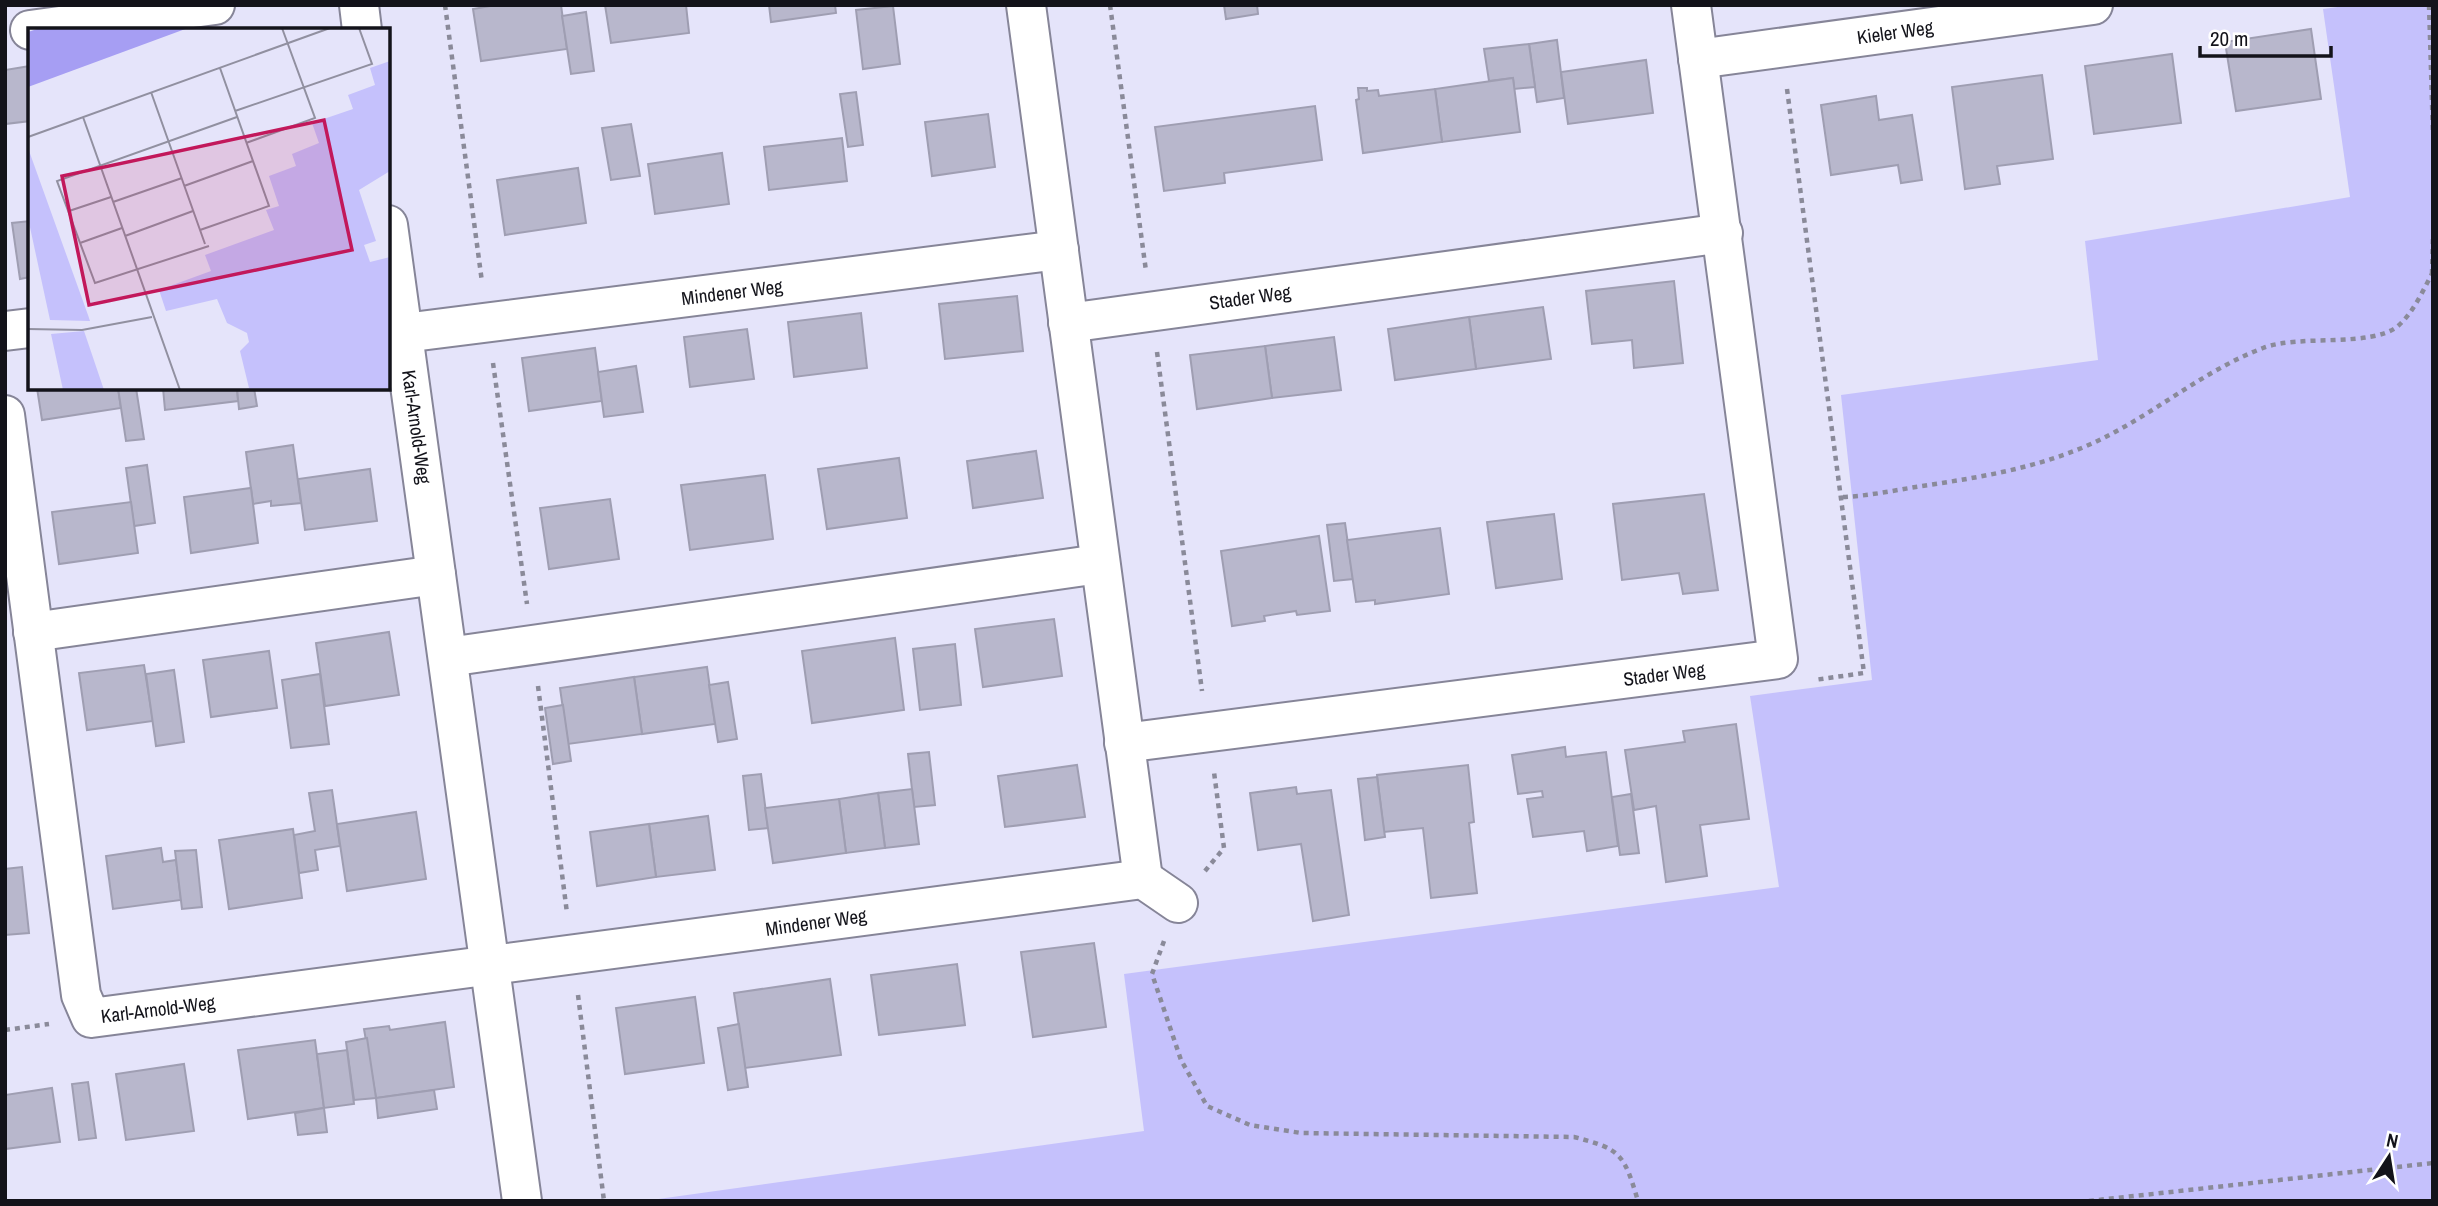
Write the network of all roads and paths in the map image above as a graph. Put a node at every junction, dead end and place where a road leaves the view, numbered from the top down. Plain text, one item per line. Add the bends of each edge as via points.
1 (215, 5) edge
2 (359, 5) edge
3 (1026, 5) edge
4 (1110, 5) edge
5 (1691, 5) edge
6 (2092, 5) edge
7 (2429, 5) edge
8 (45, 28) edge
9 (362, 28) edge
10 (28, 30) edge
11 (5, 33) edge
12 (1782, 47) junction
13 (1698, 59) junction
14 (2433, 135) edge
15 (1723, 233) junction
16 (2433, 237) edge
17 (1059, 250) junction
18 (390, 252) edge
19 (2432, 273) edge
20 (392, 279) edge
21 (1151, 310) junction
22 (1068, 323) junction
23 (28, 328) edge
24 (5, 331) edge
25 (404, 333) junction
26 (5, 415) edge
27 (1843, 497) junction
28 (1099, 564) junction
29 (436, 575) junction
30 (33, 632) junction
31 (448, 657) junction
32 (1778, 659) junction
33 (1207, 732) junction
34 (1124, 743) junction
35 (1143, 879) junction
36 (1178, 903) junction
37 (489, 966) junction
38 (2433, 1163) edge
39 (522, 1201) edge
40 (1638, 1201) edge
41 (2089, 1201) edge

1 - 8 street
2 - 9 street
3 - 17 street
4 - 21 path
5 - 13 street
6 - 12 street, Kieler Weg
7 - 14 path
10 - 11 street
12 - 13 street, Kieler Weg
12 - 27 path
13 - 15 street
15 - 21 street, Stader Weg
15 - 32 street
16 - 19 path
17 - 22 street
17 - 25 street, Mindener Weg
18 - 20 street, Karl-Arnold-Weg
19 - 27 path via 2414,308 2397,327 2368,337 2283,341 2263,348 2064,457 1983,477
20 - 25 street, Karl-Arnold-Weg
21 - 22 street, Stader Weg
21 - 33 path
22 - 28 street
23 - 24 street
25 - 29 street, Karl-Arnold-Weg
26 - 30 street, Karl-Arnold-Weg
27 - 32 path via 1864,673 1784,684
28 - 31 street
28 - 34 street
29 - 30 street
29 - 31 street, Karl-Arnold-Weg
30 - 37 street, Karl-Arnold-Weg via 81,995 91,1018
31 - 37 street, Karl-Arnold-Weg
32 - 33 street, Stader Weg
33 - 34 street, Stader Weg
33 - 36 path via 1224,848
34 - 35 street
35 - 36 street
35 - 37 street, Mindener Weg
36 - 40 path via 1152,974 1181,1060 1207,1106 1250,1125 1301,1133 1574,1138 1610,1146 1629,1170
37 - 39 street, Karl-Arnold-Weg
38 - 41 path

